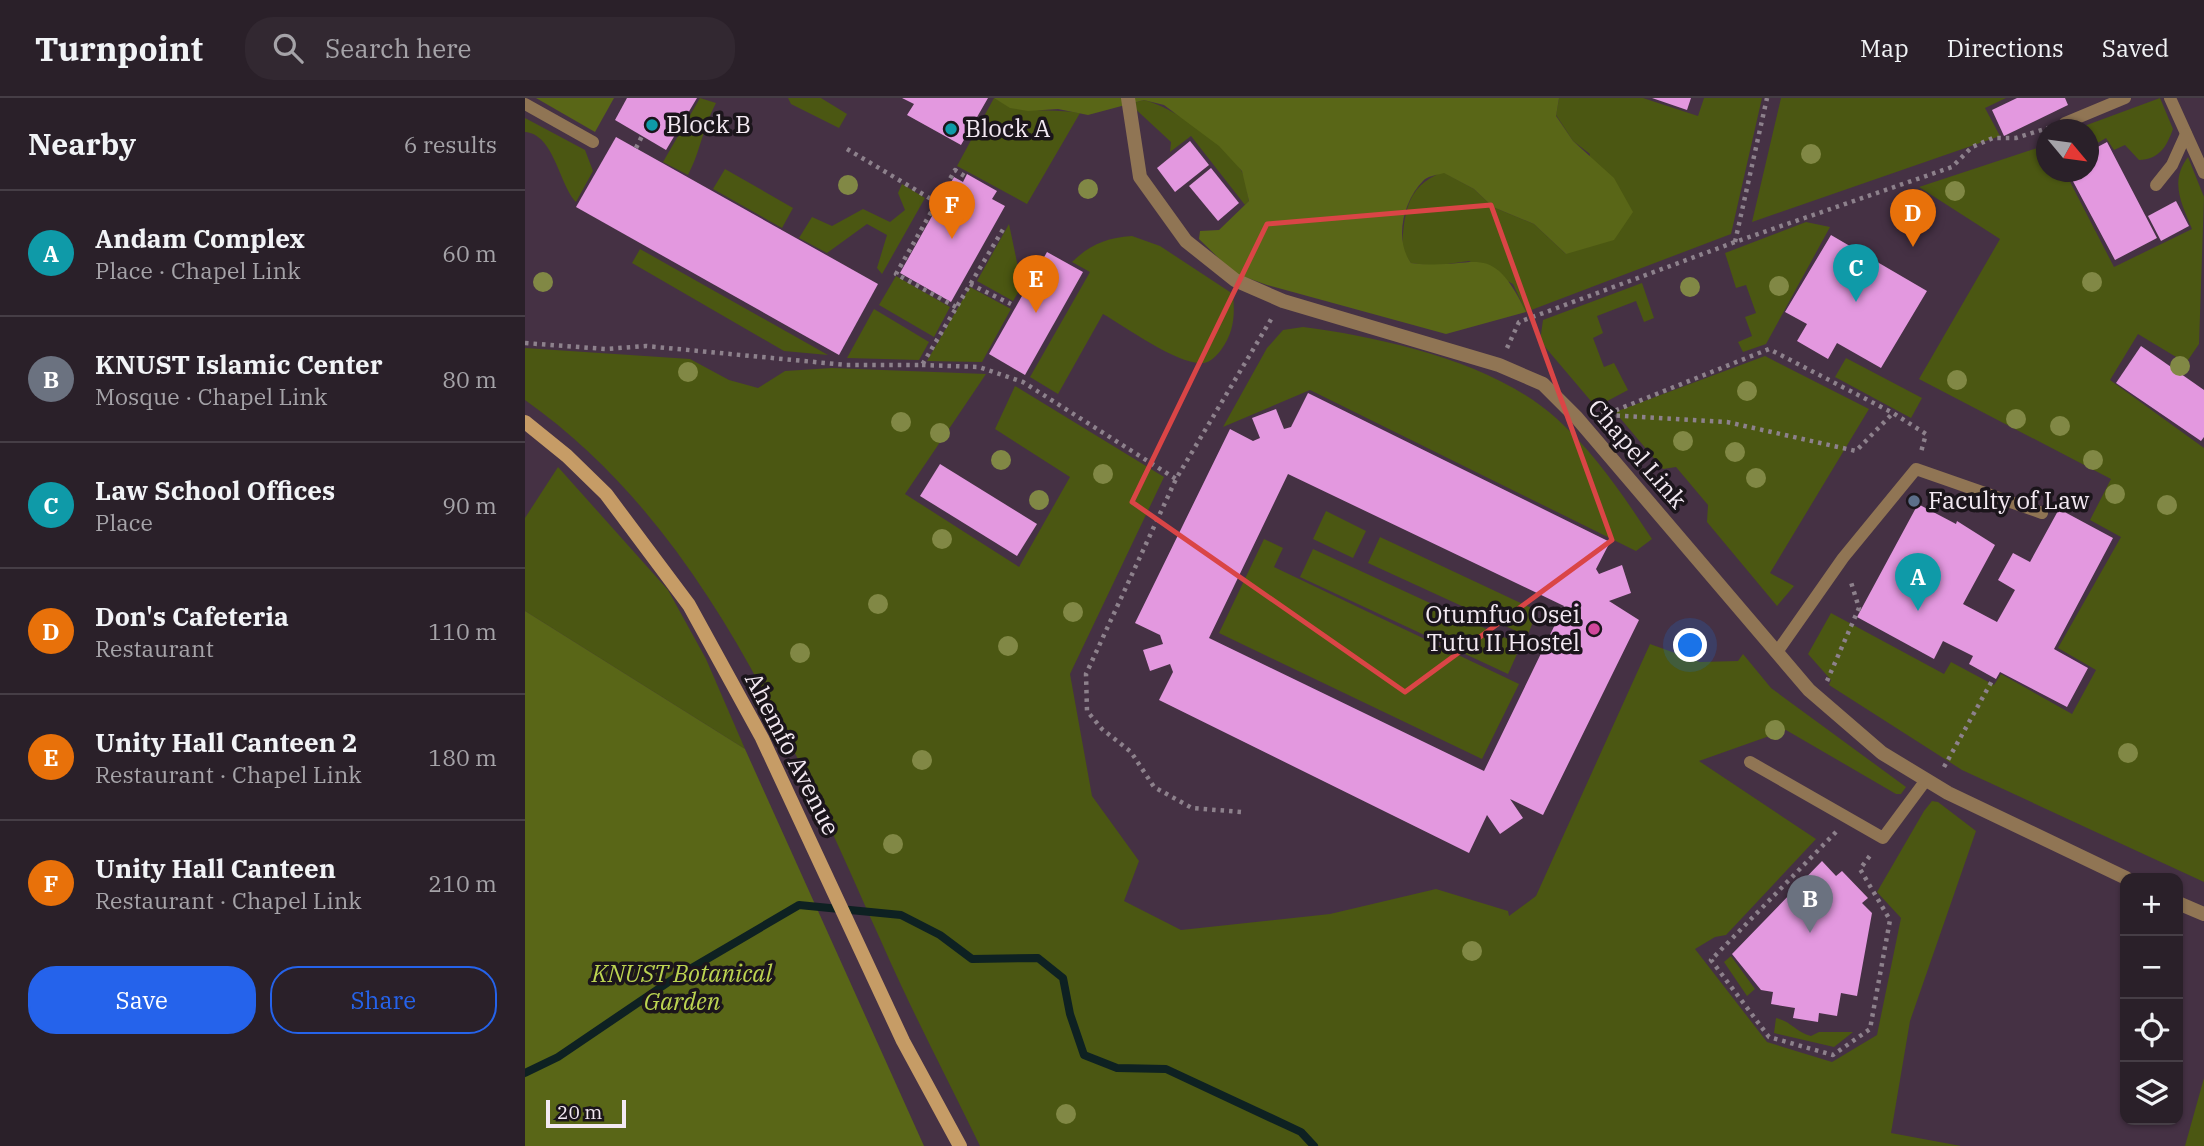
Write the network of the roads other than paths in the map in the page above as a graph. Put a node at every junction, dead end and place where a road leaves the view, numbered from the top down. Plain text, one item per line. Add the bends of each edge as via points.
1 (1128, 98) edge
2 (2126, 98) edge
3 (2170, 98) edge
4 (525, 104) edge
5 (2075, 119) edge
6 (2186, 134) junction
7 (593, 142) dead end
8 (2204, 173) edge
9 (2156, 185) dead end
10 (525, 422) edge
11 (2042, 513) dead end
12 (1777, 652) junction
13 (1750, 762) dead end
14 (1930, 782) junction
15 (2120, 875) edge
16 (2183, 905) edge
17 (2204, 914) edge
18 (960, 1146) edge

1 - 12 street, Chapel Link via 1140,177 1187,241 1235,280 1283,301 1499,365 1543,384
2 - 5 lane
3 - 6 lane
4 - 7 lane
6 - 8 lane
6 - 9 lane via 2172,165
10 - 18 street, Ahemfo Avenue via 606,494 689,605 762,738 903,1041
11 - 12 lane via 1916,469 1843,558
12 - 14 street, Chapel Link via 1809,690 1882,753
13 - 14 lane via 1883,838
14 - 15 street, Chapel Link
16 - 17 street

